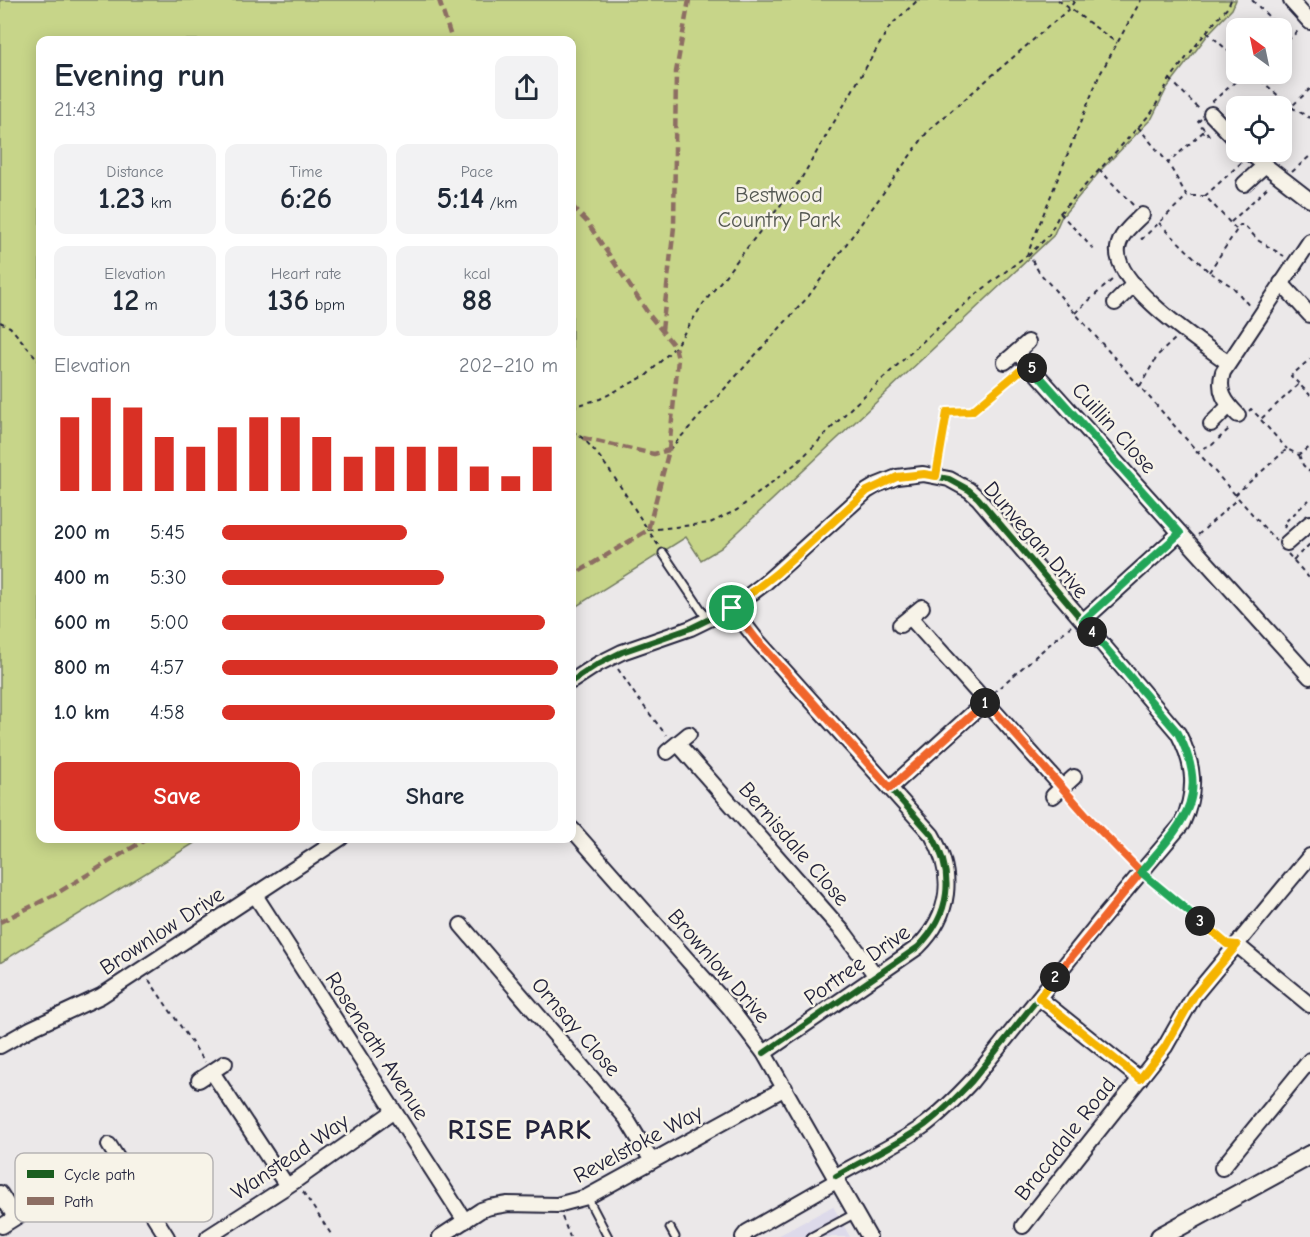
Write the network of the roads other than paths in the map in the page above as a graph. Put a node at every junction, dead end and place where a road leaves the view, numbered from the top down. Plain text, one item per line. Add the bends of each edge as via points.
1 (1213, 110) road end
2 (1226, 136) edge
3 (1259, 162) edge
4 (1264, 166) junction
5 (1244, 184) dead end
6 (1310, 200) edge
7 (1142, 215) road end
8 (1131, 227) junction
9 (1141, 238) road end
10 (1310, 241) edge
11 (1281, 283) junction
12 (1134, 284) junction
13 (1115, 303) dead end
14 (1310, 315) edge
15 (1028, 342) dead end
16 (1017, 352) junction
17 (1005, 362) dead end
18 (1227, 362) junction
19 (1211, 424) dead end
20 (1310, 523) edge
21 (1184, 538) junction
22 (1287, 543) dead end
23 (663, 553) road end
24 (922, 607) dead end
25 (732, 608) junction
26 (708, 620) junction
27 (1083, 621) junction
28 (576, 678) edge
29 (1310, 678) edge
30 (986, 701) junction
31 (689, 734) dead end
32 (1074, 777) dead end
33 (890, 788) junction
34 (576, 834) edge
35 (333, 843) edge
36 (1310, 856) edge
37 (255, 895) junction
38 (461, 926) dead end
39 (1237, 945) junction
40 (876, 976) junction
41 (1039, 998) junction
42 (1310, 1005) edge
43 (0, 1046) edge
44 (764, 1053) junction
45 (1310, 1060) edge
46 (225, 1063) dead end
47 (212, 1072) junction
48 (1140, 1079) junction
49 (199, 1080) dead end
50 (784, 1088) junction
51 (394, 1111) junction
52 (1246, 1138) junction
53 (109, 1145) dead end
54 (1258, 1147) dead end
55 (114, 1153) edge
56 (1310, 1155) edge
57 (652, 1161) junction
58 (1222, 1168) dead end
59 (837, 1178) junction
60 (291, 1183) junction
61 (0, 1193) edge
62 (587, 1197) junction
63 (856, 1213) junction
64 (15, 1217) joint
65 (465, 1221) junction
66 (158, 1222) edge
67 (2, 1226) dead end
68 (1023, 1226) dead end
69 (670, 1228) dead end
70 (167, 1237) edge
71 (208, 1237) edge
72 (440, 1237) edge
73 (608, 1237) edge
74 (675, 1237) edge
75 (744, 1237) edge
76 (811, 1237) edge
77 (869, 1237) edge
78 (1160, 1237) edge

1 - 2 street via 1212,130
3 - 4 street
4 - 5 street
4 - 6 street
7 - 8 street
8 - 9 street
8 - 12 street via 1122,236 1118,256 1122,270
10 - 11 street
11 - 14 street
11 - 18 street
12 - 13 street
12 - 18 street via 1159,310
15 - 16 street
16 - 17 street
16 - 21 street, Cuillin Close
18 - 19 street via 1222,372 1223,398 1237,415
20 - 22 street
21 - 27 street
21 - 29 street
23 - 26 lane
24 - 30 street via 905,621
25 - 26 street, Dunvegan Drive
25 - 27 street, Dunvegan Drive via 867,491 897,477 924,474 960,484 978,498
25 - 33 street, Portree Drive
26 - 28 street, Dunvegan Drive via 610,657
27 - 41 street, Dunvegan Drive via 1178,733 1192,770 1193,787 1182,824
30 - 32 street via 1058,791
30 - 33 street
31 - 40 street, Bernisdale Close via 673,748 845,933
33 - 40 street, Portree Drive via 932,835 947,877 940,916 930,934
34 - 44 street, Brownlow Drive via 729,1007
35 - 37 street, Brownlow Drive
36 - 39 street, Bracadale Road
37 - 43 street, Brownlow Drive via 101,996
37 - 51 street, Roseneath Avenue
38 - 57 street, Ornsay Close via 626,1118
39 - 42 street
39 - 48 street, Bracadale Road via 1194,996 1165,1047
40 - 44 street, Portree Drive
41 - 48 street, Bracadale Road
41 - 59 street, Dunvegan Drive via 972,1081 940,1113
44 - 50 street, Brownlow Drive
45 - 52 street
46 - 47 street
47 - 49 street
47 - 60 street
48 - 68 street, Bracadale Road
50 - 57 street, Revelstoke Way
50 - 59 street, Brownlow Drive
51 - 60 street, Wanstead Way
51 - 65 street, Roseneath Avenue
52 - 54 street
52 - 58 street
53 - 55 street
56 - 78 street
57 - 62 street, Revelstoke Way
59 - 63 street, Brownlow Drive
59 - 75 street, Dunvegan Drive
60 - 71 street, Wanstead Way
61 - 64 street
62 - 65 street, Revelstoke Way via 557,1205 498,1205
62 - 73 lane
63 - 76 lane
63 - 77 street, Brownlow Drive
64 - 67 street
65 - 72 street, Revelstoke Way
66 - 70 street
69 - 74 lane

